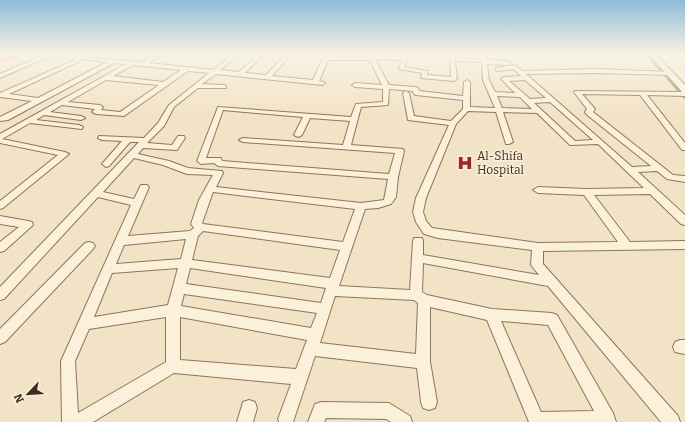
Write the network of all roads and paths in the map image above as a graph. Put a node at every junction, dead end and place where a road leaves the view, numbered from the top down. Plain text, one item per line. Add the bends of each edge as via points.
1 (670, 73) edge
2 (48, 74) edge
3 (88, 74) edge
4 (114, 74) edge
5 (179, 74) edge
6 (213, 74) edge
7 (248, 74) edge
8 (271, 74) edge
9 (321, 74) edge
10 (380, 74) edge
11 (424, 74) edge
12 (454, 74) edge
13 (491, 74) edge
14 (522, 74) edge
15 (561, 74) edge
16 (84, 76) junction
17 (269, 76) junction
18 (524, 76) junction
19 (106, 78) junction
20 (467, 82) dead end
21 (497, 83) junction
22 (164, 84) junction
23 (355, 85) dead end
24 (197, 86) junction
25 (386, 86) junction
26 (224, 87) dead end
27 (685, 90) edge
28 (406, 93) dead end
29 (642, 93) junction
30 (493, 94) junction
31 (685, 94) edge
32 (1, 95) edge
33 (521, 95) junction
34 (466, 98) junction
35 (38, 100) junction
36 (552, 100) junction
37 (528, 101) junction
38 (62, 103) junction
39 (466, 109) junction
40 (499, 110) junction
41 (539, 111) junction
42 (43, 113) junction
43 (307, 115) junction
44 (81, 118) dead end
45 (0, 119) edge
46 (354, 119) junction
47 (28, 121) junction
48 (453, 123) junction
49 (79, 127) dead end
50 (298, 135) dead end
51 (0, 137) edge
52 (102, 138) dead end
53 (181, 138) dead end
54 (127, 140) junction
55 (243, 140) dead end
56 (0, 141) edge
57 (143, 142) junction
58 (509, 142) dead end
59 (600, 142) junction
60 (346, 147) junction
61 (685, 148) edge
62 (131, 155) junction
63 (106, 164) dead end
64 (658, 168) junction
65 (630, 170) junction
66 (393, 177) junction
67 (685, 179) edge
68 (144, 186) dead end
69 (210, 189) junction
70 (538, 190) dead end
71 (651, 191) junction
72 (587, 192) junction
73 (95, 193) junction
74 (137, 203) junction
75 (0, 206) edge
76 (361, 206) junction
77 (0, 220) edge
78 (685, 221) edge
79 (201, 227) junction
80 (193, 235) junction
81 (120, 241) junction
82 (418, 241) dead end
83 (685, 245) edge
84 (89, 246) dead end
85 (627, 246) junction
86 (347, 247) junction
87 (538, 247) junction
88 (0, 248) edge
89 (417, 258) junction
90 (185, 263) junction
91 (108, 269) junction
92 (552, 282) junction
93 (179, 288) junction
94 (332, 288) junction
95 (0, 295) edge
96 (420, 297) junction
97 (325, 309) junction
98 (173, 310) junction
99 (492, 315) junction
100 (84, 324) junction
101 (316, 335) junction
102 (0, 338) edge
103 (311, 349) junction
104 (422, 362) junction
105 (173, 366) junction
106 (301, 377) junction
107 (429, 402) dead end
108 (286, 419) dead end
109 (608, 420) edge
110 (70, 422) edge
111 (78, 422) edge
112 (316, 422) edge
113 (404, 422) edge
114 (672, 422) edge

1 - 27 street
2 - 32 street
3 - 16 street
4 - 19 street
5 - 22 street
6 - 24 street
7 - 17 street
8 - 17 street
9 - 17 street via 319,82
10 - 25 street
11 - 12 street via 423,77 454,79
13 - 21 street
14 - 18 street
15 - 18 street
16 - 19 street
16 - 35 street
18 - 21 street via 504,79
18 - 36 street
19 - 22 street
19 - 38 street
20 - 34 street
21 - 30 street
21 - 33 street
22 - 38 street via 120,115 96,112 99,107
23 - 25 street
24 - 26 street
24 - 57 street via 171,106 161,124
25 - 34 street via 416,89 416,93
25 - 46 street via 386,104 358,105
28 - 48 street via 411,118
29 - 31 street
29 - 61 street
29 - 64 street via 578,92 591,109 589,112
30 - 33 street
30 - 40 street
32 - 35 street
33 - 37 street
34 - 39 street
35 - 38 street
35 - 45 street
36 - 37 street
36 - 59 street
37 - 41 street
38 - 42 street
39 - 40 street
39 - 48 street
40 - 41 street
40 - 58 street
41 - 59 street via 574,143
42 - 44 street
42 - 47 street
43 - 46 street
43 - 50 street
43 - 66 street via 220,108 201,161 218,160 218,164
46 - 60 street
47 - 49 street
47 - 51 street
48 - 87 street via 421,198 418,212 421,222 428,231 438,234
52 - 54 street
53 - 57 street via 174,148
54 - 57 street
54 - 63 street
55 - 60 street
56 - 75 street via 65,154
57 - 62 street
59 - 65 street
60 - 66 street via 400,151
62 - 69 street via 166,162 187,171 219,173
62 - 73 street
64 - 65 street
64 - 67 street via 670,177
65 - 71 street
66 - 76 street via 388,202
68 - 74 street
69 - 76 street
69 - 79 street via 196,224
70 - 72 street
71 - 72 street
71 - 78 street
72 - 85 street
73 - 74 street
73 - 95 street
74 - 81 street
76 - 86 street
77 - 88 street via 28,225
79 - 80 street
79 - 86 street
80 - 81 street
80 - 90 street
81 - 91 street
82 - 89 street
83 - 85 street
84 - 102 street
85 - 87 street
86 - 94 street
87 - 92 street via 537,265
89 - 92 street
89 - 96 street
90 - 91 street
90 - 93 street
90 - 94 street
91 - 100 street
92 - 114 street
93 - 97 street
93 - 98 street
94 - 96 street
94 - 97 street
96 - 99 street
96 - 104 street
97 - 101 street
98 - 100 street
98 - 101 street
98 - 105 street
99 - 109 street via 552,319
99 - 109 street via 536,420
100 - 110 street via 68,361
101 - 103 street
103 - 104 street
103 - 106 street
104 - 107 street
105 - 106 street
105 - 111 street
106 - 108 street
112 - 113 street via 321,410 389,411

